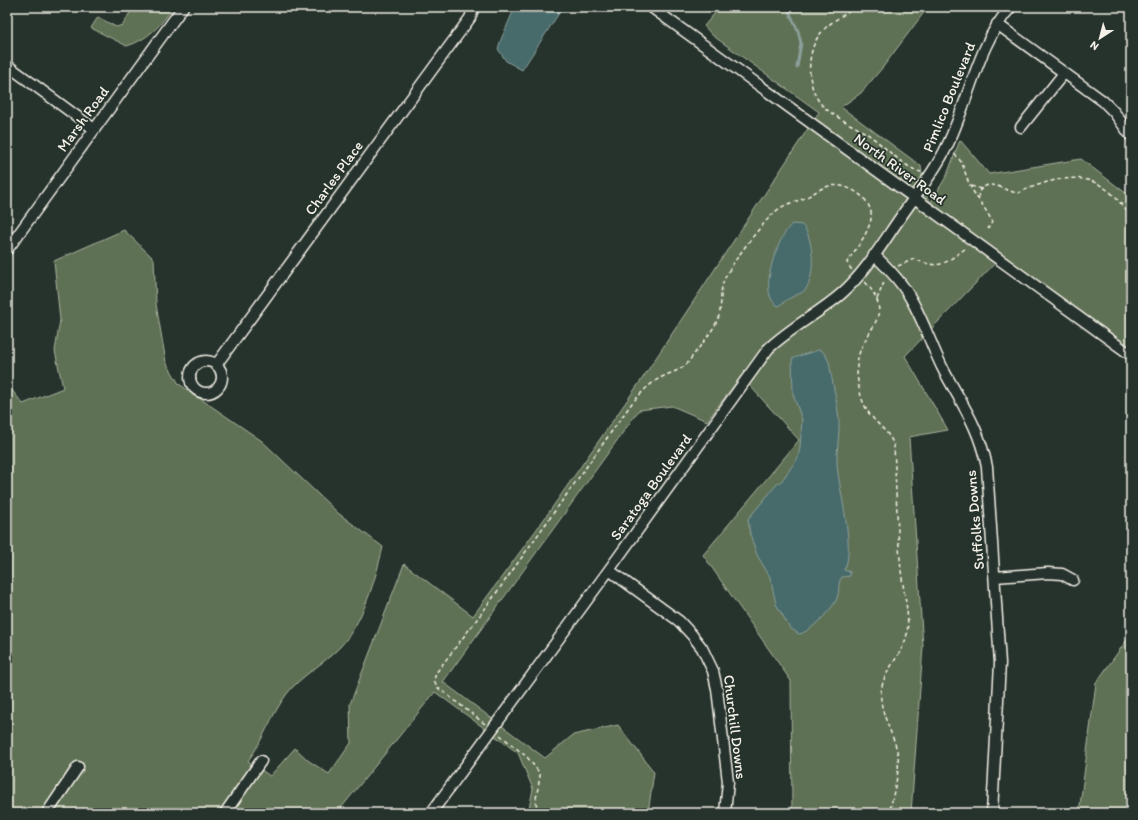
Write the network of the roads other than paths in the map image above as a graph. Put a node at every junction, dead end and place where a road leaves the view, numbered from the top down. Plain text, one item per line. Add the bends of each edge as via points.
1 (183, 7) edge
2 (474, 7) edge
3 (651, 7) edge
4 (1011, 7) edge
5 (998, 24) junction
6 (7, 64) edge
7 (1064, 73) junction
8 (1021, 127) dead end
9 (94, 129) junction
10 (1131, 136) edge
11 (914, 198) junction
12 (7, 250) edge
13 (874, 255) junction
14 (1131, 355) edge
15 (216, 365) dead end
16 (609, 570) junction
17 (995, 577) junction
18 (1073, 580) dead end
19 (261, 761) dead end
20 (78, 767) dead end
21 (47, 813) edge
22 (225, 813) edge
23 (431, 813) edge
24 (725, 813) edge
25 (992, 813) edge

1 - 9 street, Marsh Road
2 - 15 street, Charles Place via 470,18
3 - 11 street, North River Road
4 - 5 street, Pimlico Boulevard
5 - 7 street
5 - 11 street, Pimlico Boulevard via 946,148
6 - 9 street
7 - 8 street
7 - 10 street via 1103,101
9 - 12 street, Marsh Road
11 - 13 street, Saratoga Boulevard
11 - 14 street, North River Road
13 - 16 street, Saratoga Boulevard via 859,275 826,307 789,330 768,349
13 - 17 street, Suffolks Downs via 890,270 908,294 980,438 987,467
16 - 23 street, Saratoga Boulevard
16 - 24 street, Churchill Downs via 679,621 702,648 713,671 728,782
17 - 18 street via 1048,573 1062,574
17 - 25 street, Suffolks Downs via 1000,663
19 - 22 street
20 - 21 street

